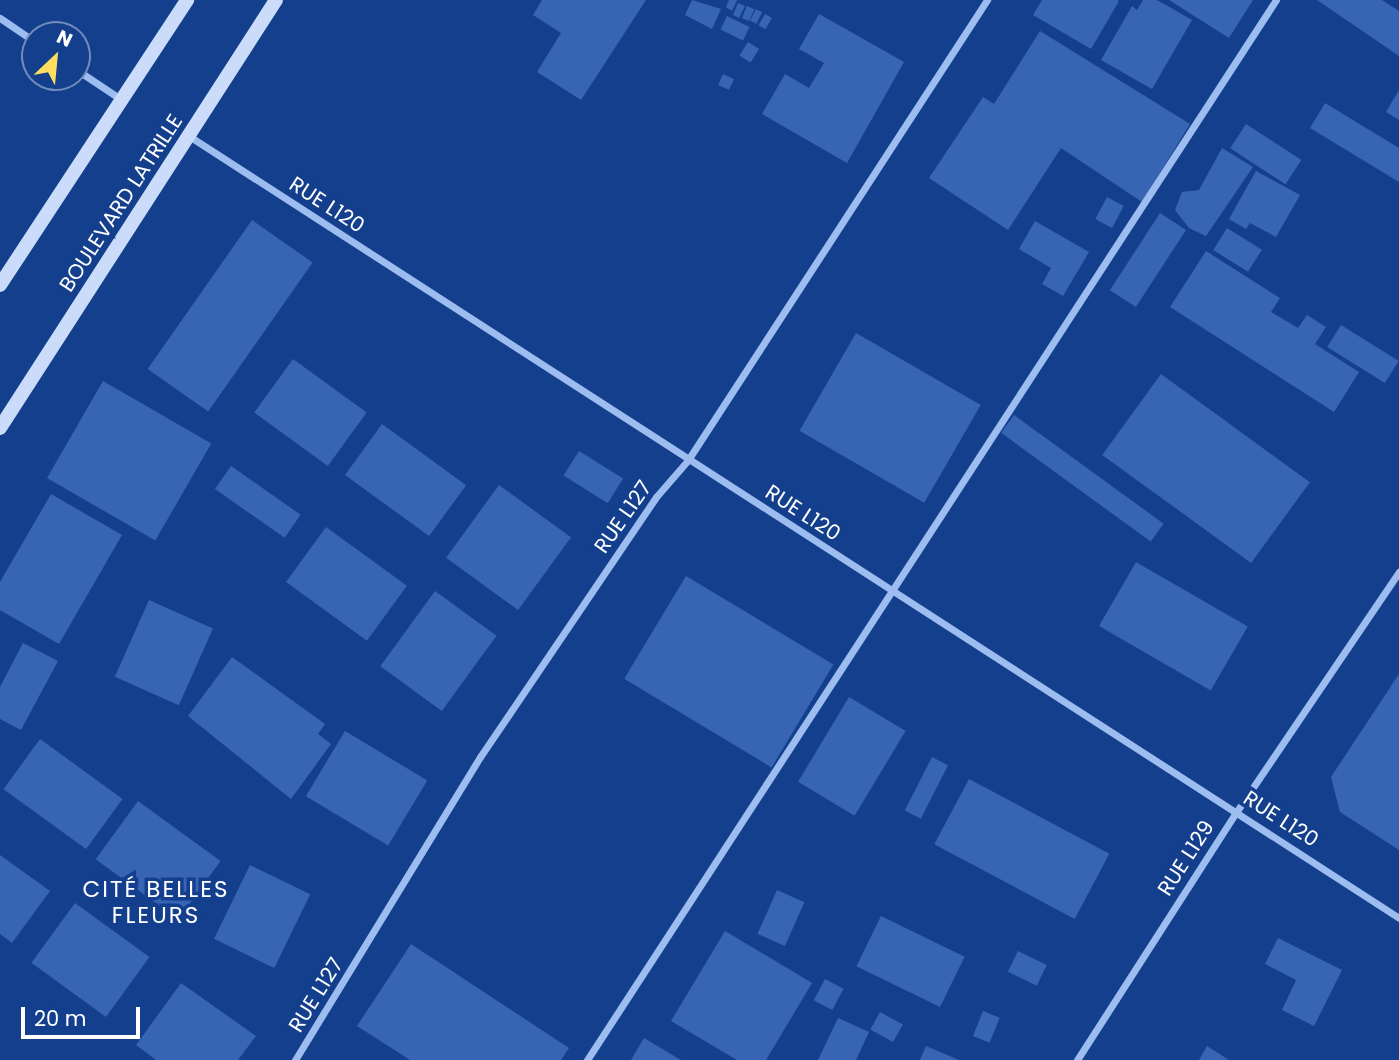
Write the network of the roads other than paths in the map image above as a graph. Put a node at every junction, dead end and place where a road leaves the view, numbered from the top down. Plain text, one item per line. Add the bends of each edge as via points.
1 (187, 0) edge
2 (276, 0) edge
3 (987, 0) edge
4 (1276, 0) edge
5 (0, 18) edge
6 (21, 32) edge
7 (91, 80) edge
8 (119, 99) junction
9 (189, 136) junction
10 (0, 285) edge
11 (0, 428) edge
12 (688, 460) junction
13 (1399, 572) edge
14 (890, 589) junction
15 (1237, 811) junction
16 (1399, 918) edge
17 (295, 1060) edge
18 (587, 1060) edge
19 (1077, 1060) edge

1 - 8 main road
2 - 9 main road, BOULEVARD LATRILLE
3 - 12 street, RUE L127
4 - 14 street
5 - 6 street
7 - 8 street
8 - 10 main road
9 - 11 main road, BOULEVARD LATRILLE
9 - 12 street, RUE L120
12 - 14 street, RUE L120
12 - 17 street, RUE L127 via 656,497 480,757
13 - 15 street, RUE L129
14 - 15 street, RUE L120
14 - 18 street
15 - 16 street, RUE L120
15 - 19 street, RUE L129

